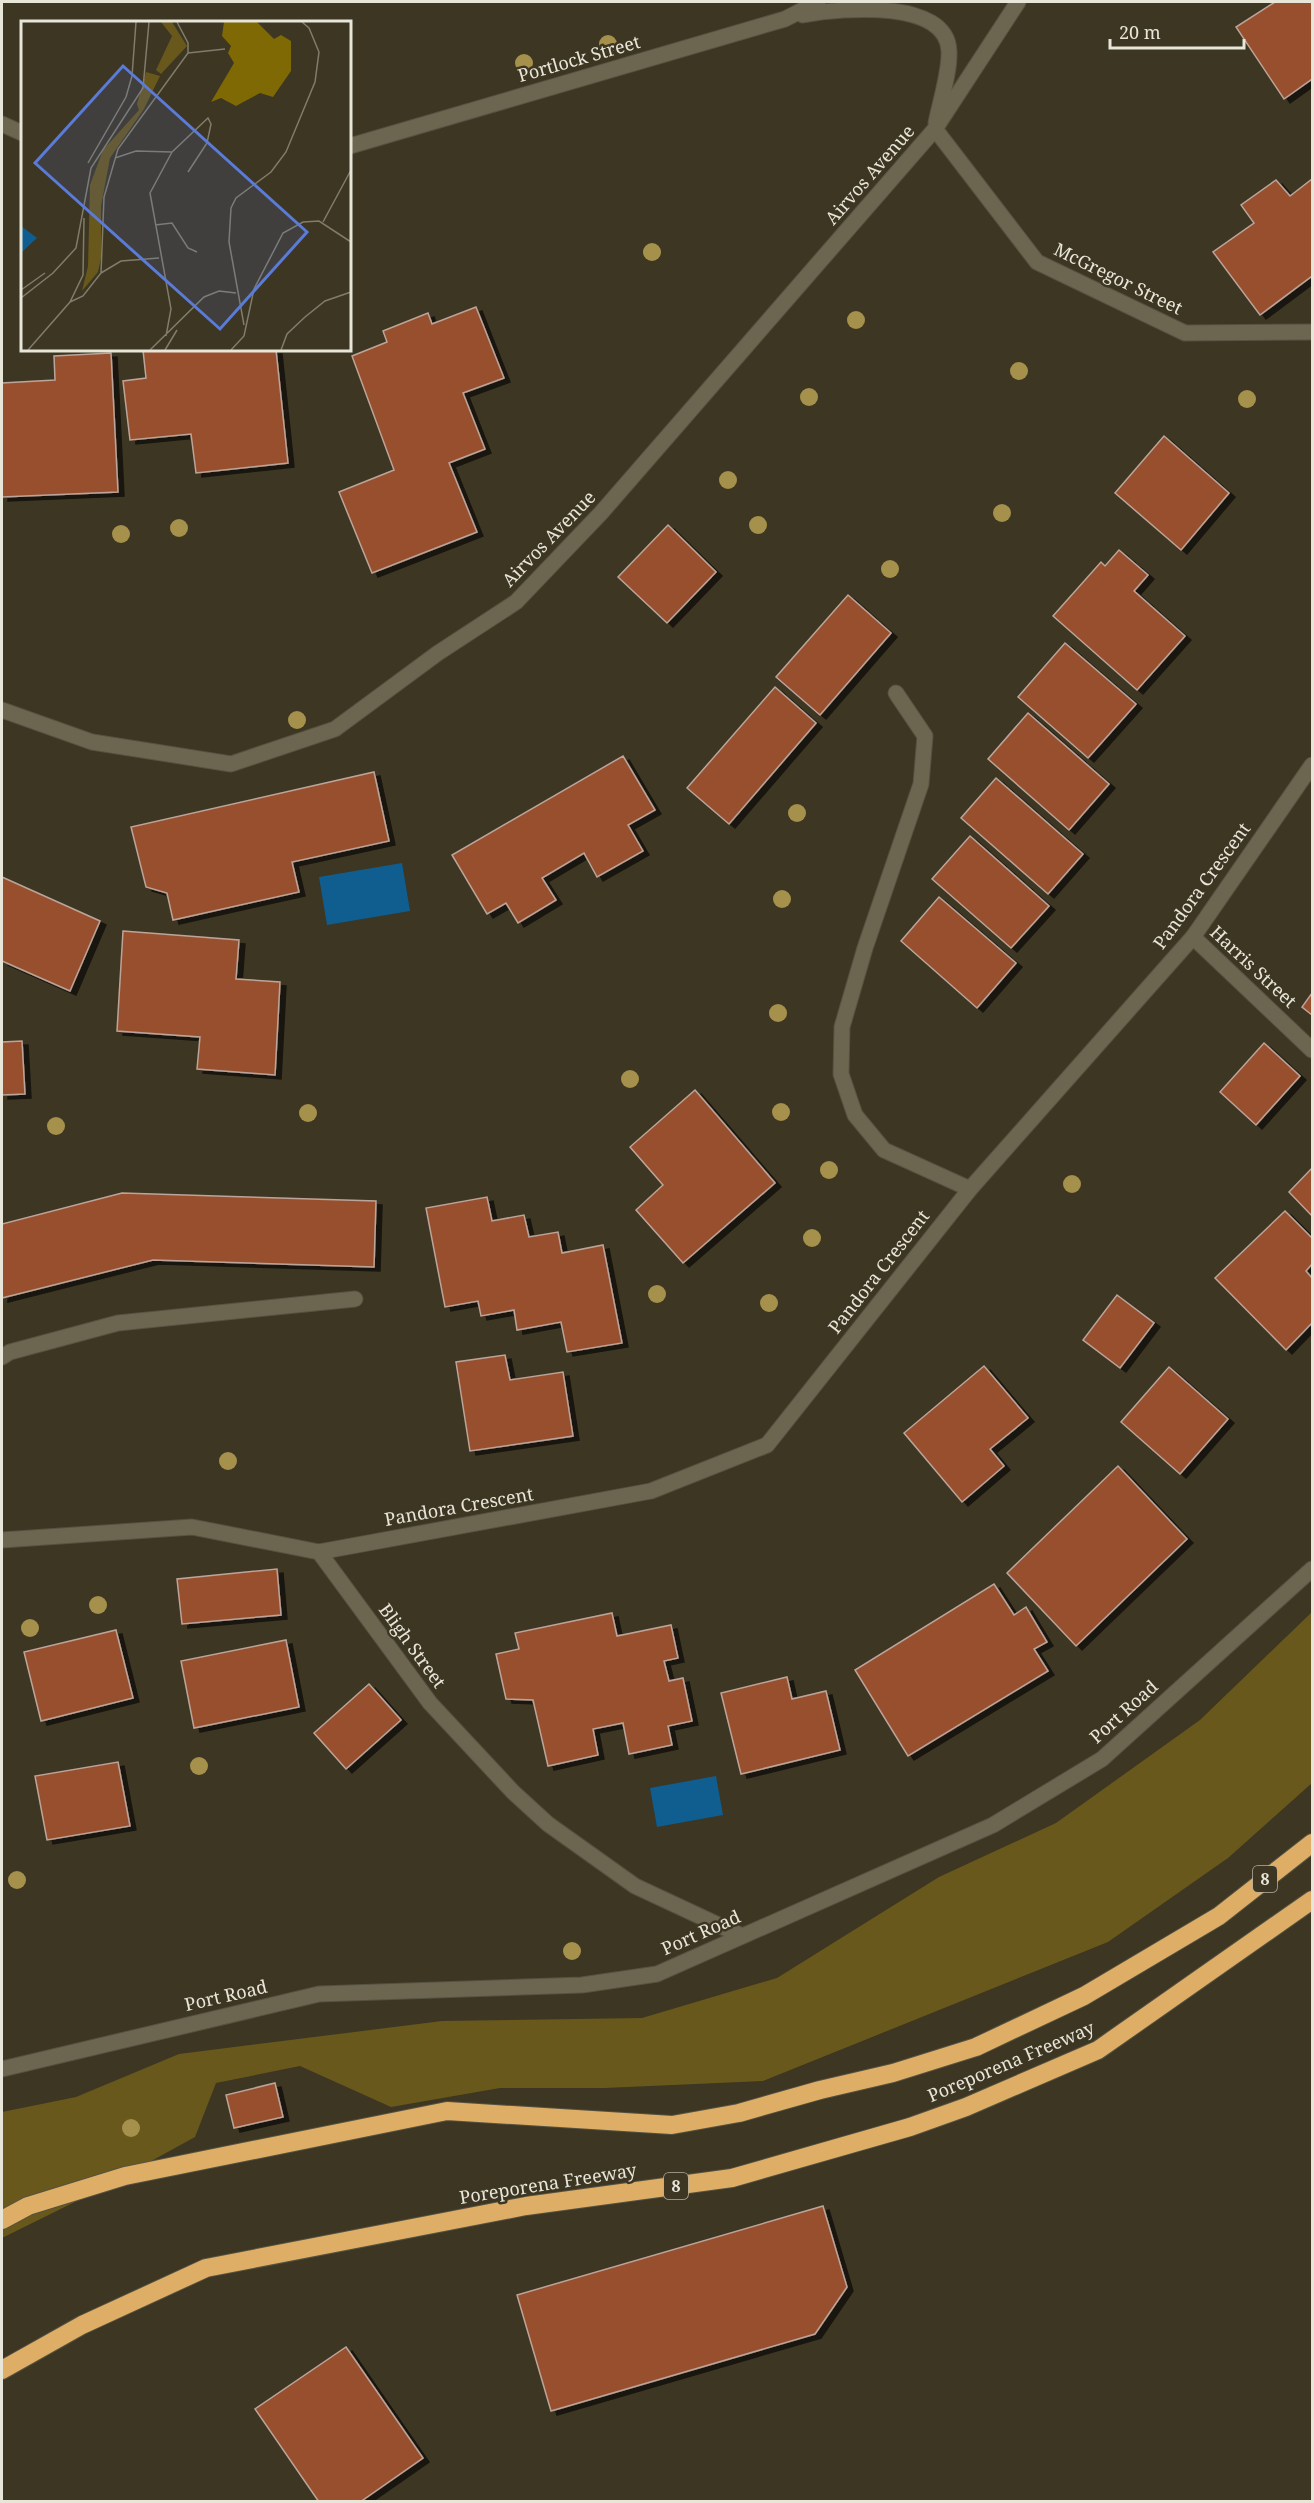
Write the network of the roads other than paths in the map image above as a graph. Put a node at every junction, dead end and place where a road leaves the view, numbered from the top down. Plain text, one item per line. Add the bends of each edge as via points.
1 (818, 2) edge
2 (1018, 2) edge
3 (784, 19) junction
4 (2, 124) edge
5 (935, 129) junction
6 (21, 133) edge
7 (351, 146) edge
8 (1312, 332) edge
9 (896, 693) dead end
10 (2, 710) edge
11 (1312, 765) edge
12 (1193, 937) junction
13 (1312, 1050) edge
14 (970, 1189) junction
15 (356, 1299) dead end
16 (2, 1357) edge
17 (2, 1540) edge
18 (319, 1552) junction
19 (1312, 1569) edge
20 (1312, 1843) edge
21 (1312, 1900) edge
22 (742, 1936) junction
23 (2, 2069) edge
24 (2, 2220) edge
25 (2, 2370) edge

1 - 3 street, Portlock Street
2 - 5 street, Airvos Avenue
3 - 5 street via 865,3 915,4 940,20 949,50
3 - 7 street, Portlock Street
4 - 6 street
5 - 8 street, McGregor Street via 1037,262 1185,333
5 - 10 street, Airvos Avenue via 601,513 516,602 438,653 335,729 231,764 92,742
9 - 14 street via 925,736 921,784 842,1027 841,1074 855,1115 884,1149
11 - 12 street, Pandora Crescent
12 - 13 street, Harris Street
12 - 14 street, Pandora Crescent
14 - 18 street, Pandora Crescent via 767,1445 651,1491
15 - 16 street via 118,1323
17 - 18 street via 192,1527
18 - 22 street, Bligh Street via 430,1703 548,1824 635,1886
19 - 22 street, Port Road via 1102,1759 993,1825
20 - 24 highway, Poreporena Freeway / 8 via 1219,1916 1084,1996 976,2047 893,2073 739,2113 672,2125 447,2110 125,2176 28,2206
21 - 25 highway, Poreporena Freeway / 8 via 1098,2050 966,2107 732,2178 526,2206 206,2268 82,2325
22 - 23 street, Port Road via 657,1974 582,1985 319,1994

